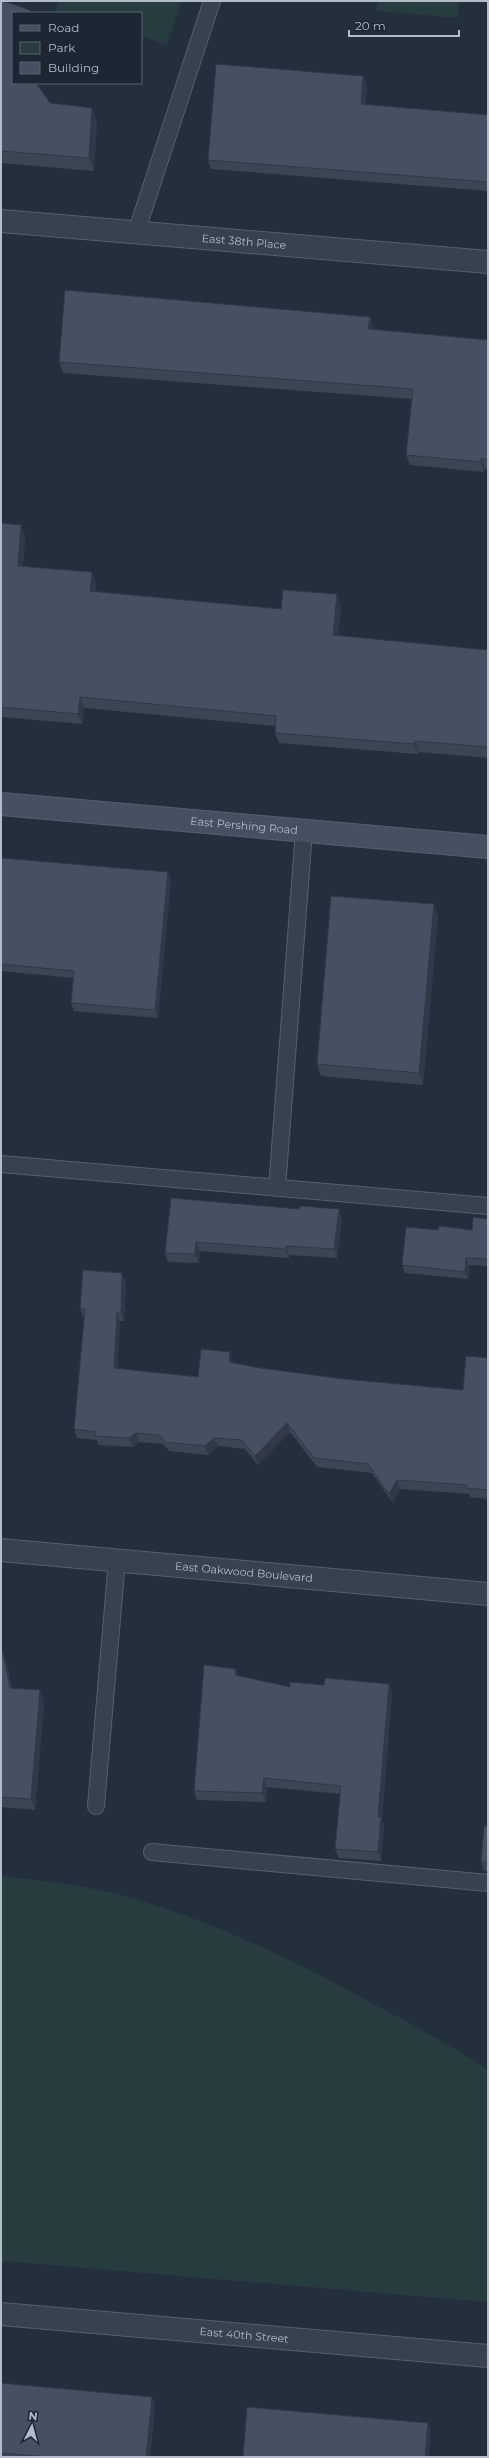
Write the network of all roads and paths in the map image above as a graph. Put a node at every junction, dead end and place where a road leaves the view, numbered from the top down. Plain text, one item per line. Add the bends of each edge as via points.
1 (212, 1) edge
2 (1, 221) edge
3 (136, 233) junction
4 (488, 262) edge
5 (1, 804) edge
6 (304, 831) junction
7 (488, 847) edge
8 (1, 1164) edge
9 (277, 1188) junction
10 (488, 1206) edge
11 (1, 1550) edge
12 (117, 1560) junction
13 (488, 1594) edge
14 (96, 1806) dead end
15 (152, 1852) dead end
16 (488, 1883) edge
17 (1, 2314) edge
18 (488, 2356) edge

1 - 3 lane
2 - 3 street, East 38th Place
3 - 4 street, East 38th Place
5 - 6 main road, East Pershing Road
6 - 7 main road, East Pershing Road
6 - 9 lane
8 - 9 lane
9 - 10 lane
11 - 12 street, East Oakwood Boulevard
12 - 13 street, East Oakwood Boulevard
12 - 14 lane
15 - 16 lane
17 - 18 street, East 40th Street

